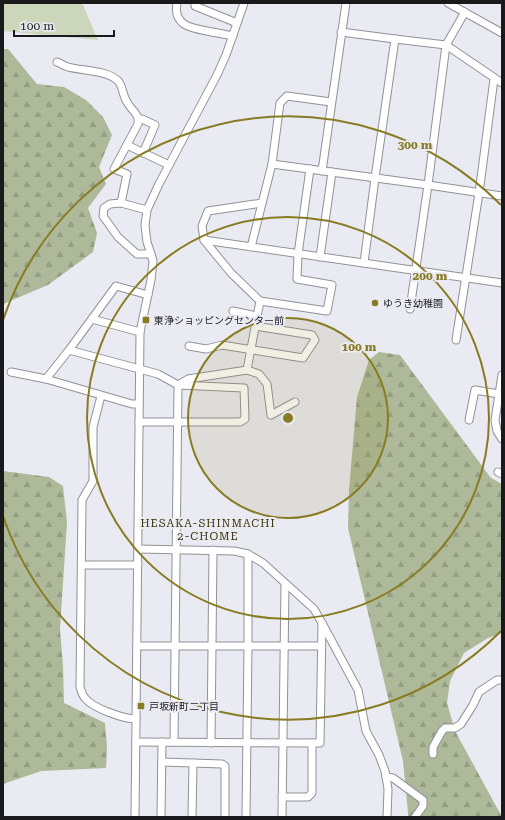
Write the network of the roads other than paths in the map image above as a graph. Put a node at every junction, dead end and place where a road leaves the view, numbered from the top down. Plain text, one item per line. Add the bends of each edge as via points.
1 (177, 3) edge
2 (196, 3) edge
3 (244, 3) edge
4 (346, 3) edge
5 (448, 3) edge
6 (465, 12) junction
7 (237, 23) junction
8 (341, 32) junction
9 (502, 33) edge
10 (233, 36) junction
11 (395, 40) junction
12 (446, 45) junction
13 (57, 62) dead end
14 (494, 78) junction
15 (502, 83) edge
16 (331, 102) junction
17 (139, 119) junction
18 (127, 145) junction
19 (143, 153) junction
20 (272, 164) junction
21 (169, 165) junction
22 (310, 170) junction
23 (322, 171) junction
24 (332, 172) junction
25 (375, 178) junction
26 (428, 185) junction
27 (479, 193) junction
28 (502, 196) edge
29 (121, 203) junction
30 (262, 203) junction
31 (147, 210) junction
32 (204, 240) junction
33 (251, 247) junction
34 (151, 254) junction
35 (298, 254) junction
36 (320, 257) junction
37 (364, 263) junction
38 (416, 270) junction
39 (466, 277) junction
40 (502, 283) edge
41 (148, 295) junction
42 (260, 301) junction
43 (410, 309) dead end
44 (233, 311) dead end
45 (258, 316) junction
46 (92, 319) junction
47 (255, 326) junction
48 (140, 332) junction
49 (456, 340) dead end
50 (189, 346) dead end
51 (251, 349) junction
52 (69, 350) junction
53 (140, 369) junction
54 (247, 370) junction
55 (11, 372) dead end
56 (502, 375) edge
57 (46, 379) junction
58 (178, 385) junction
59 (499, 394) junction
60 (101, 396) junction
61 (295, 402) dead end
62 (139, 404) junction
63 (469, 420) dead end
64 (139, 422) junction
65 (178, 422) junction
66 (500, 435) edge
67 (138, 549) junction
68 (176, 550) junction
69 (213, 550) junction
70 (248, 554) junction
71 (82, 565) junction
72 (138, 565) junction
73 (286, 584) junction
74 (322, 622) junction
75 (175, 645) junction
76 (137, 646) junction
77 (212, 646) junction
78 (248, 646) junction
79 (285, 646) junction
80 (322, 646) junction
81 (502, 680) edge
82 (136, 720) junction
83 (136, 742) junction
84 (162, 742) junction
85 (174, 742) junction
86 (211, 743) junction
87 (247, 743) junction
88 (283, 743) junction
89 (312, 743) junction
90 (433, 754) dead end
91 (162, 762) junction
92 (193, 763) junction
93 (386, 777) junction
94 (282, 797) junction
95 (135, 817) edge
96 (161, 817) edge
97 (192, 817) edge
98 (225, 817) edge
99 (246, 817) edge
100 (282, 817) edge
101 (387, 817) edge
102 (415, 817) edge

1 - 10 street via 179,20 184,24
2 - 7 street via 195,6
3 - 7 street
4 - 8 street
5 - 6 street
6 - 9 street
6 - 12 street
7 - 10 street
8 - 11 street
8 - 16 street
10 - 21 street via 217,76
11 - 12 street
11 - 25 street
12 - 14 street
12 - 26 street
13 - 17 street via 68,67 109,75 117,80 127,103
14 - 15 street
14 - 27 street
16 - 20 street via 287,96 280,103
16 - 23 street
17 - 18 street
17 - 19 street via 155,125
18 - 19 street
18 - 29 street via 114,169 127,174
19 - 21 street
20 - 22 street
20 - 30 street
21 - 31 street
22 - 23 street
22 - 35 street
23 - 24 street
24 - 25 street
24 - 36 street
25 - 26 street
25 - 37 street
26 - 27 street
26 - 38 street
27 - 28 street
27 - 39 street
29 - 31 street
29 - 34 street via 110,204 104,208 103,216 118,237 137,254
30 - 32 street via 208,211 202,226
30 - 33 street
31 - 34 street via 145,226
32 - 33 street
32 - 42 street via 231,273
33 - 35 street
34 - 41 street via 153,261
35 - 36 street
35 - 42 street via 297,279 332,285 328,311
36 - 37 street
37 - 38 street
38 - 39 street
38 - 43 street
39 - 40 street
39 - 49 street
41 - 46 street via 116,286
41 - 48 street
42 - 45 street
44 - 45 street
45 - 47 street
46 - 48 street
46 - 52 street
47 - 51 street
47 - 51 street via 312,335 315,340 303,358
48 - 53 street
50 - 51 street via 206,349 222,344
51 - 54 street
52 - 53 street
52 - 57 street
53 - 58 street via 158,374
53 - 62 street
54 - 58 street via 188,379
54 - 61 street via 259,374 267,384 271,415
55 - 57 street
56 - 59 street
57 - 60 street
58 - 65 street
58 - 65 street via 244,388 245,419 240,422
59 - 63 street via 475,390
59 - 66 street via 495,420
60 - 62 street
60 - 71 street via 93,427 93,481 82,500
62 - 64 street
64 - 65 street
64 - 67 street
65 - 68 street
67 - 68 street
67 - 72 street
68 - 69 street
68 - 75 street
69 - 70 street via 234,550
69 - 77 street
70 - 73 street via 263,563
70 - 78 street
71 - 72 street
71 - 82 street via 80,687 84,698 94,706
72 - 76 street
73 - 74 street via 314,609
73 - 79 street
74 - 80 street
74 - 93 street via 358,690 366,731
75 - 76 street
75 - 77 street
75 - 85 street
76 - 82 street
77 - 78 street
77 - 86 street
78 - 79 street
78 - 87 street
79 - 80 street
79 - 88 street
80 - 89 street via 320,743
81 - 90 street via 479,692 461,724 442,731 433,746
82 - 83 street
83 - 84 street
83 - 95 street
84 - 85 street
84 - 91 street
85 - 86 street
86 - 87 street
87 - 88 street
87 - 99 street
88 - 89 street
88 - 94 street
89 - 94 street via 312,794 308,797
91 - 92 street
91 - 96 street
92 - 97 street
92 - 98 street via 225,766
93 - 101 street
93 - 102 street via 393,778 423,800 423,806
94 - 100 street

